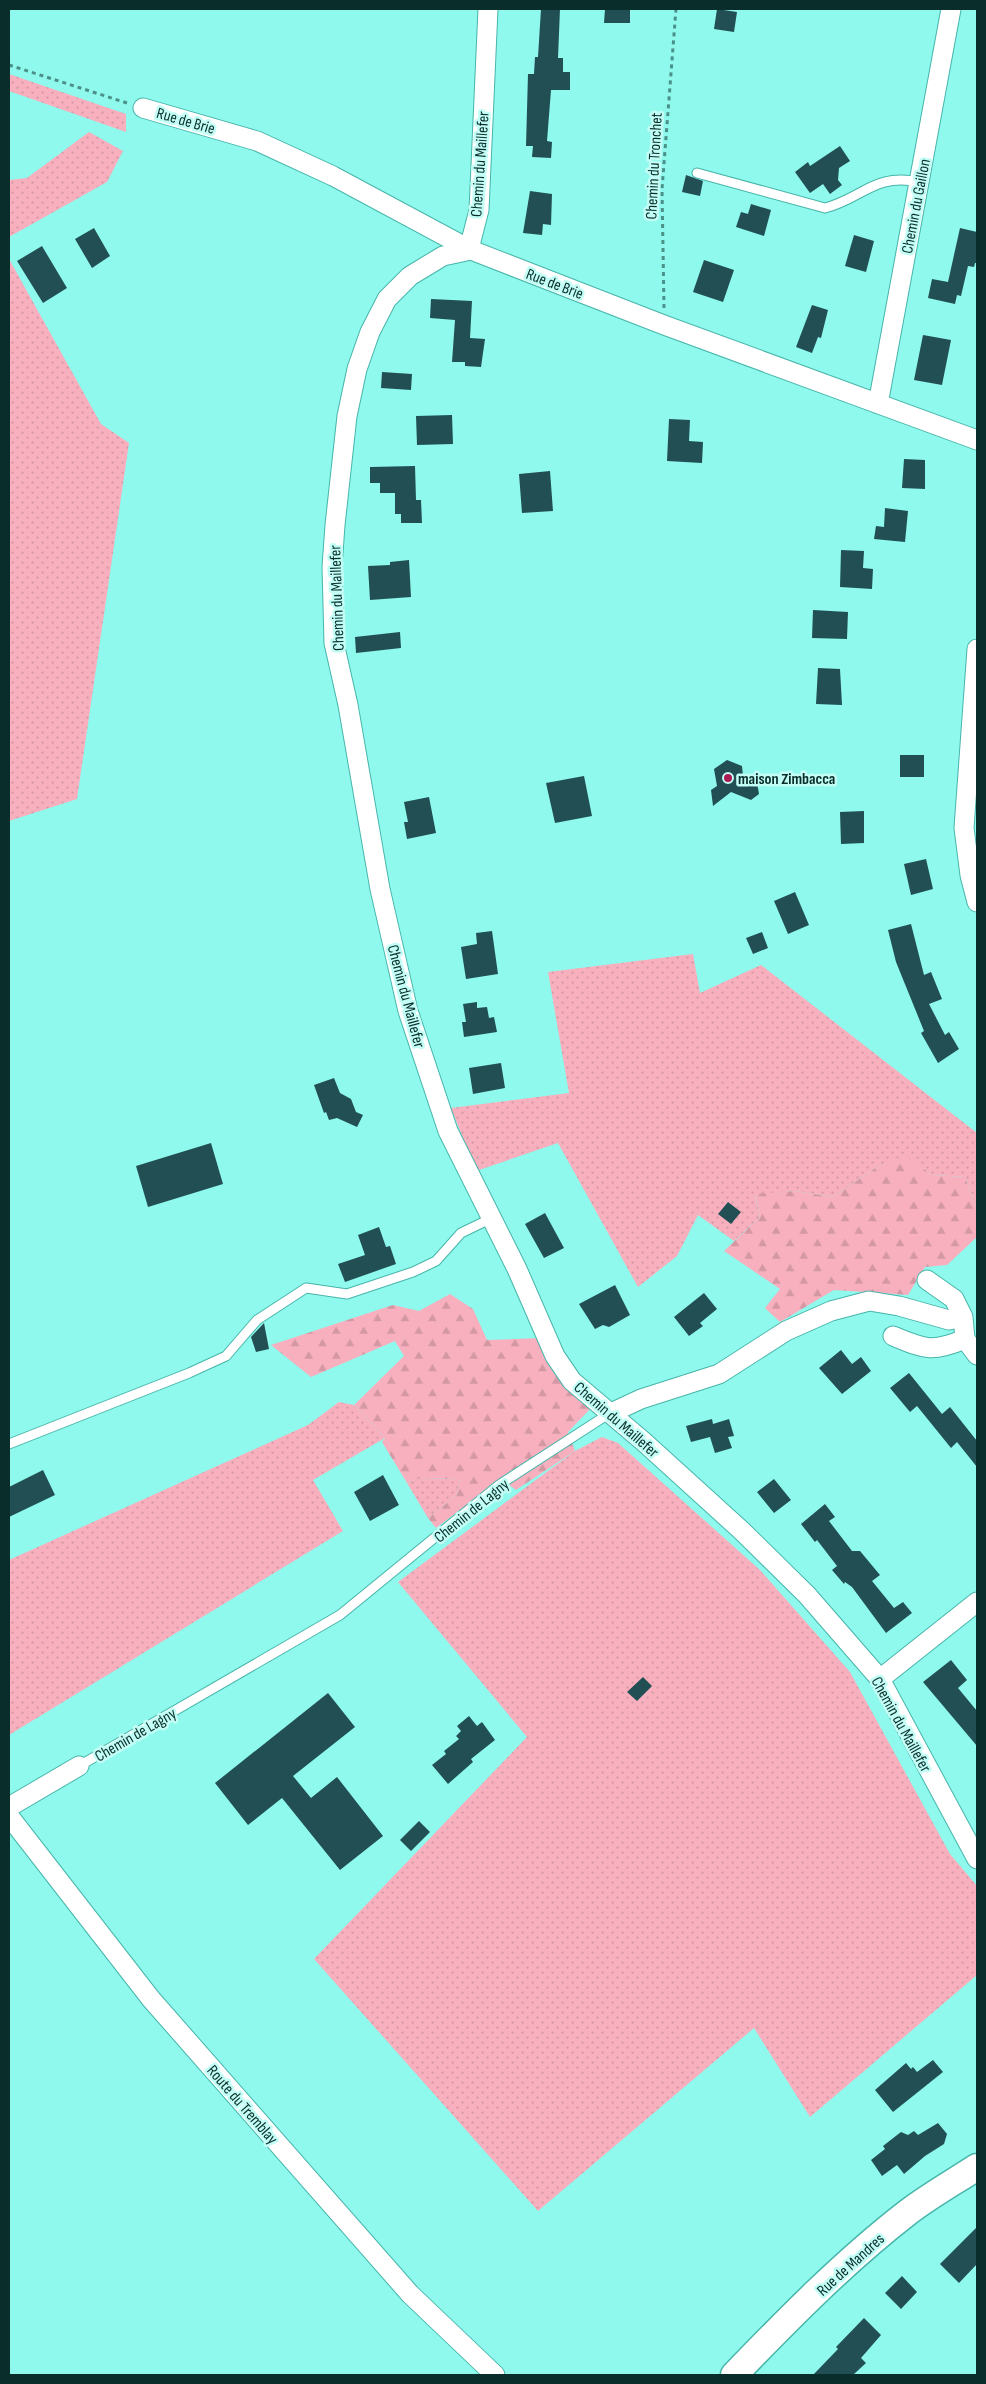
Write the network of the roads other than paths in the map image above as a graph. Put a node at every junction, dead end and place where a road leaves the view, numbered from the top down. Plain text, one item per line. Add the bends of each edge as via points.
1 (488, 9) edge
2 (951, 9) edge
3 (143, 108) road end
4 (697, 173) dead end
5 (919, 182) junction
6 (472, 250) junction
7 (878, 404) junction
8 (977, 440) edge
9 (977, 649) edge
10 (977, 902) edge
11 (492, 1218) junction
12 (927, 1280) dead end
13 (963, 1317) junction
14 (893, 1336) dead end
15 (964, 1339) junction
16 (977, 1355) edge
17 (611, 1412) junction
18 (9, 1444) edge
19 (977, 1602) edge
20 (880, 1679) junction
21 (79, 1766) joint
22 (9, 1807) edge
23 (9, 1816) edge
24 (977, 1859) edge
25 (977, 2166) edge
26 (495, 2375) edge
27 (734, 2375) edge

1 - 6 street, Chemin du Maillefer via 479,210 471,241
2 - 5 street, Chemin du Gaillon
3 - 6 street, Rue de Brie via 257,141 334,176
4 - 5 lane via 825,208 876,184 902,178
5 - 7 street, Chemin du Gaillon
6 - 7 street, Rue de Brie
6 - 11 street, Chemin du Maillefer via 443,256 410,276 387,299 370,332 357,369 347,416 332,566 334,643 380,889 408,1011 448,1131
7 - 8 street, Rue de Brie
9 - 10 street via 964,828
11 - 17 street, Chemin du Maillefer via 555,1356 572,1381
11 - 18 lane via 461,1233 436,1261 413,1272 347,1294 306,1288 257,1320 226,1356
12 - 13 street via 954,1299
13 - 15 street
13 - 17 street, Chemin de Lagny via 949,1320 869,1301 831,1311 786,1331 719,1374 641,1398
14 - 15 street via 924,1349 943,1348
15 - 16 street
17 - 20 street, Chemin du Maillefer via 807,1595
17 - 21 lane, Chemin de Lagny via 499,1485 340,1615
19 - 20 street
20 - 24 street, Chemin du Maillefer
21 - 22 street, Chemin de Lagny
23 - 26 street, Route du Tremblay via 90,1924 158,2007 410,2294
25 - 27 street, Rue de Mandres via 908,2213 878,2238 814,2295

